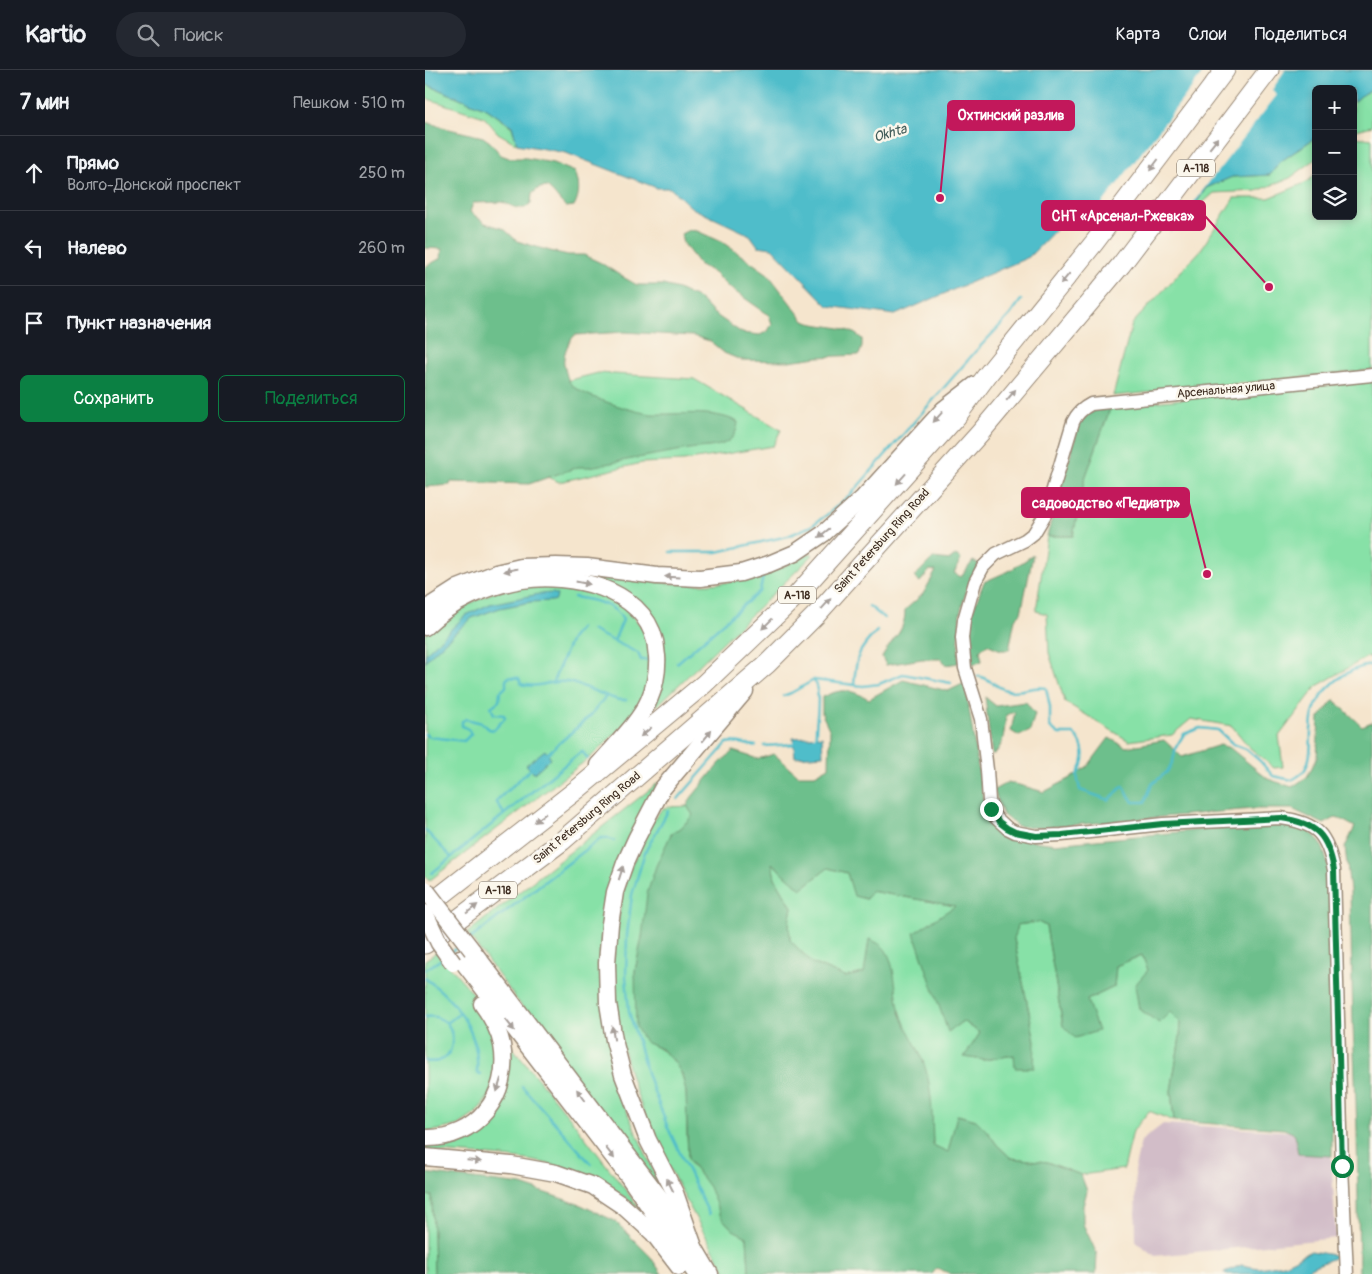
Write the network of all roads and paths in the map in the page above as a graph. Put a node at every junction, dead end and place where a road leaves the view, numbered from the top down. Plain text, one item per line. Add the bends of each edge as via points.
1 (1225, 70) edge
2 (1269, 70) edge
3 (988, 374) junction
4 (1372, 375) edge
5 (425, 611) edge
6 (425, 627) edge
7 (767, 664) junction
8 (579, 788) junction
9 (425, 889) edge
10 (425, 908) edge
11 (425, 913) edge
12 (428, 943) edge
13 (461, 957) junction
14 (425, 1138) edge
15 (425, 1157) edge
16 (694, 1246) junction
17 (684, 1274) edge
18 (696, 1274) edge
19 (710, 1274) edge
20 (1347, 1274) edge

1 -> 3 highway, А-118 via 1095,243
7 -> 2 highway, Saint Petersburg Ring Road / А-118 via 817,614 980,433 1121,265
3 -> 5 main road via 944,409 863,498 823,534 795,553 769,564 741,573 700,578 587,567 521,568 496,573 458,588
3 -> 8 highway, А-118 via 956,417 797,595 704,684
4 - 20 street, Арсенальная улица via 1091,404 1081,410 1073,422 1040,524 1025,540 996,554 987,563 975,582 962,638 965,668 981,719 989,801 995,816 1007,828 1036,836 1163,824 1281,818 1313,828 1327,843 1334,870
6 -> 8 main road via 461,601 494,587 523,580 584,582 609,590 630,603 648,623 655,641 655,685 638,718
12 -> 7 highway, Saint Petersburg Ring Road / А-118 via 562,841
16 -> 7 main road via 675,1193 648,1140 623,1075 608,1003 610,924 615,892 625,863 662,789
8 -> 10 highway, А-118
9 - 13 main road, bridge
11 - 13 main road, bridge
13 -> 14 main road via 494,1023 501,1044 502,1077 488,1109 473,1124 437,1139
16 -> 13 main road via 658,1195
13 -> 18 main road via 628,1176
15 -> 17 main road via 511,1165 593,1186 623,1206 653,1233
16 - 19 main road

